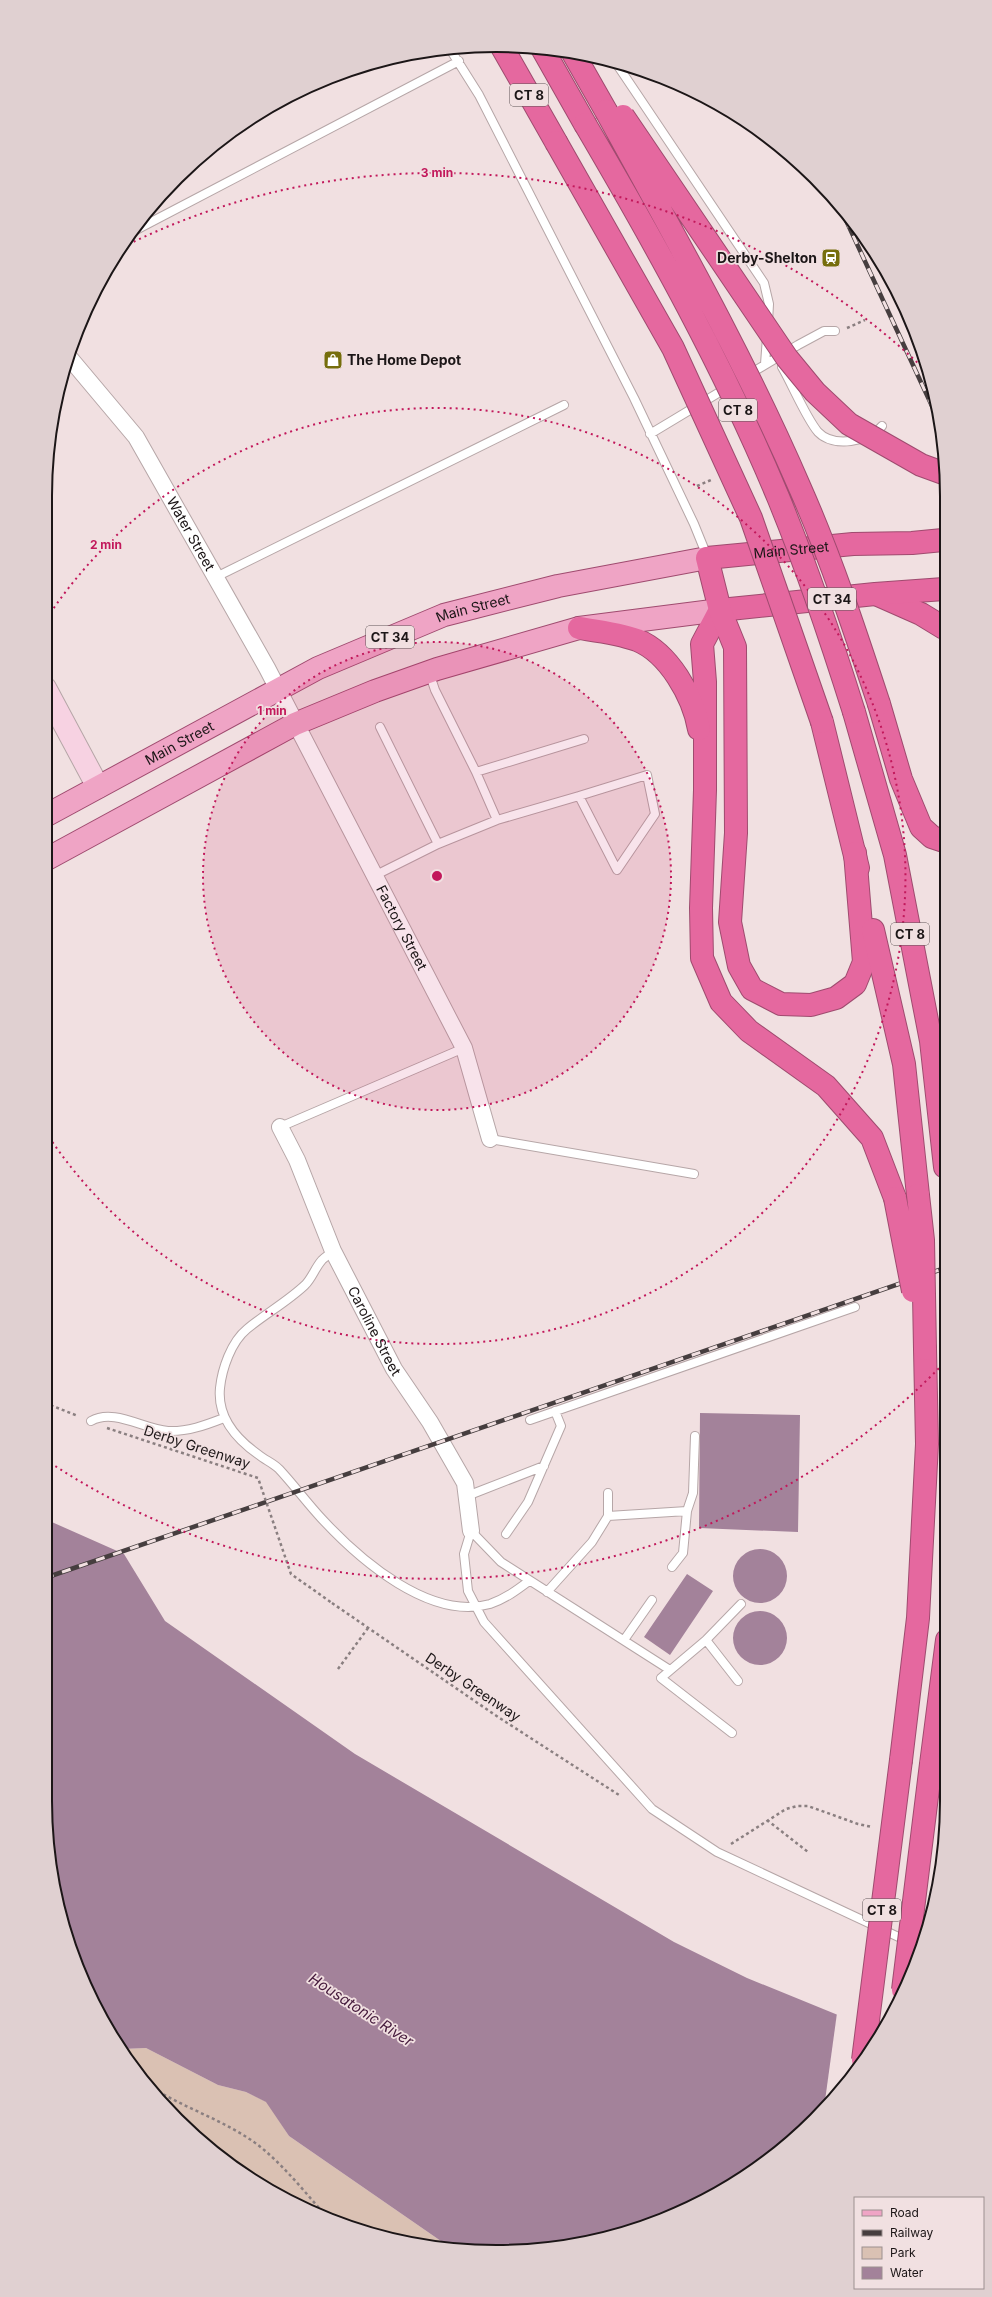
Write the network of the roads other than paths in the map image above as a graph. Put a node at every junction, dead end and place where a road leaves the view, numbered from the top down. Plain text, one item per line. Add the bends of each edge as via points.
1 (505, 52) edge
2 (454, 54) edge
3 (546, 55) edge
4 (578, 60) edge
5 (459, 61) junction
6 (584, 61) edge
7 (621, 70) edge
8 (611, 108) junction
9 (144, 226) edge
10 (835, 331) dead end
11 (777, 357) junction
12 (73, 362) edge
13 (765, 364) junction
14 (564, 405) dead end
15 (882, 426) dead end
16 (650, 434) junction
17 (939, 472) edge
18 (940, 540) edge
19 (912, 543) junction
20 (940, 553) edge
21 (708, 558) junction
22 (214, 578) junction
23 (940, 589) edge
24 (875, 594) junction
25 (720, 610) junction
26 (940, 626) edge
27 (579, 628) junction
28 (429, 671) junction
29 (278, 691) junction
30 (52, 701) edge
31 (295, 724) junction
32 (380, 727) dead end
33 (584, 739) dead end
34 (704, 753) junction
35 (476, 772) junction
36 (98, 787) junction
37 (579, 796) junction
38 (52, 812) edge
39 (496, 820) junction
40 (940, 840) edge
41 (438, 844) junction
42 (855, 853) junction
43 (52, 856) edge
44 (374, 876) junction
45 (464, 1048) junction
46 (940, 1120) edge
47 (280, 1127) joint
48 (490, 1139) joint
49 (694, 1174) dead end
50 (333, 1251) junction
51 (855, 1307) dead end
52 (925, 1349) junction
53 (555, 1412) junction
54 (224, 1418) junction
55 (530, 1420) dead end
56 (91, 1421) road end
57 (694, 1436) dead end
58 (544, 1466) junction
59 (608, 1493) dead end
60 (467, 1496) junction
61 (687, 1511) junction
62 (608, 1516) junction
63 (471, 1531) junction
64 (506, 1534) dead end
65 (672, 1567) dead end
66 (529, 1581) junction
67 (547, 1592) junction
68 (652, 1600) dead end
69 (742, 1604) dead end
70 (475, 1606) junction
71 (624, 1640) junction
72 (706, 1640) junction
73 (670, 1670) junction
74 (738, 1681) dead end
75 (940, 1690) edge
76 (940, 1725) edge
77 (732, 1732) dead end
78 (931, 1764) junction
79 (916, 1945) edge
80 (905, 1973) edge
81 (863, 2050) edge

1 - 42 highway, CT 8, bridge via 673,348 751,518 822,722
2 - 5 lane
3 - 46 highway, CT 8, bridge via 673,278 751,436 805,567 854,712 895,855 931,1042
4 - 8 highway
5 - 9 lane
5 - 16 lane via 480,95
6 - 8 highway
7 - 13 lane via 764,283 769,304
8 - 17 highway, bridge via 787,358 815,392 849,424 921,465
8 - 40 highway, bridge via 709,296 772,426 819,533 858,639 901,779 921,827 932,837
10 - 11 lane via 824,331
11 - 13 lane
11 - 15 lane via 819,433 835,440 854,442 877,432
12 - 22 street, Water Street via 136,437
13 - 16 lane
14 - 22 lane
16 - 21 lane
18 - 19 highway, Main Street / CT 34
19 - 20 highway
19 - 21 highway, Main Street / CT 34 via 853,544
21 - 25 highway
21 - 29 main road, Main Street / CT 34 via 558,586 444,614 318,668
22 - 29 street, Water Street
23 - 24 highway, CT 34
24 - 25 highway, CT 34
24 - 26 highway via 921,614
25 - 27 main road, CT 34
25 - 34 highway via 702,644 705,682
25 - 42 highway via 735,647 736,833 730,922 739,966 752,989 781,1004 811,1005 836,998 855,984 864,962
27 - 28 main road, CT 34
27 - 34 highway via 616,633 638,641 656,652 668,665 686,693 699,726
28 - 31 main road, CT 34
28 - 35 lane via 435,690
29 - 31 street, Water Street
29 - 36 main road, Main Street / CT 34
30 - 36 main road
31 - 43 main road, CT 34
31 - 44 street, Factory Street
32 - 41 lane
33 - 35 lane
34 - 52 highway, bridge via 702,958 721,1002 749,1031 826,1086 872,1138 895,1198
35 - 39 lane
36 - 38 main road, Main Street / CT 34
37 - 37 lane via 614,863 617,870 655,814 647,775
37 - 39 lane
39 - 41 lane
41 - 44 lane
42 - 52 highway, CT 8, bridge via 904,1064 923,1240
44 - 45 street, Factory Street
45 - 47 lane
45 - 48 street, Factory Street
47 - 50 street, Caroline Street via 297,1160
48 - 49 lane
50 - 54 lane via 322,1260 306,1284 246,1330 236,1344 226,1362 220,1388 220,1405
50 - 60 street, Caroline Street via 394,1369 430,1422 458,1470 465,1483
51 - 53 lane
52 - 81 highway, CT 8, bridge via 927,1444 918,1610
53 - 55 lane
53 - 58 lane via 561,1426
54 - 56 lane via 204,1426 180,1431 161,1430 107,1416
54 - 70 lane via 236,1436 259,1456 277,1467 322,1519 363,1559 414,1592 445,1604
57 - 61 lane via 693,1493
58 - 60 lane
58 - 64 lane via 528,1502
59 - 62 lane
60 - 63 street, Caroline Street
61 - 62 lane
61 - 65 lane via 683,1553
62 - 67 lane via 592,1542
63 - 66 lane via 500,1562
63 - 70 lane via 464,1554 468,1591
66 - 67 lane
66 - 70 lane via 504,1598
67 - 71 lane
68 - 71 lane
69 - 72 lane
70 - 79 lane via 496,1638 652,1809 717,1852
71 - 73 lane
72 - 73 lane
72 - 74 lane
73 - 77 lane via 661,1678
75 - 78 highway, CT 8
76 - 78 highway
78 - 80 highway, CT 8, bridge

